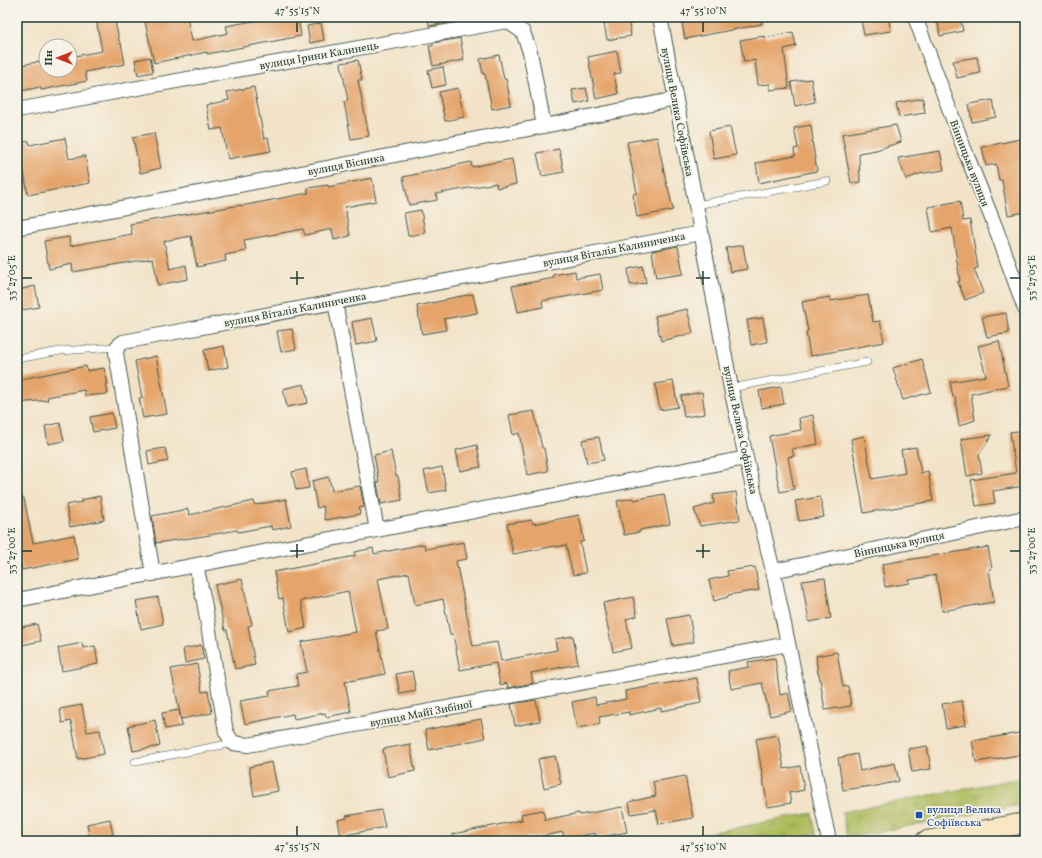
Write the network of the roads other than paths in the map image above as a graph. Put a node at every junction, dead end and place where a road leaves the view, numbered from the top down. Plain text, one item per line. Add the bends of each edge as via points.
1 (660, 17) edge
2 (915, 17) edge
3 (676, 99) junction
4 (17, 110) edge
5 (544, 126) junction
6 (827, 181) dead end
7 (696, 205) junction
8 (17, 228) edge
9 (701, 233) junction
10 (335, 302) junction
11 (1025, 309) edge
12 (117, 347) junction
13 (17, 359) edge
14 (867, 362) dead end
15 (731, 388) junction
16 (746, 458) junction
17 (1025, 518) edge
18 (377, 530) junction
19 (196, 565) junction
20 (773, 571) junction
21 (154, 574) junction
22 (17, 600) edge
23 (788, 644) junction
24 (233, 743) junction
25 (134, 762) dead end
26 (1025, 824) edge
27 (829, 841) edge
28 (926, 841) edge

1 - 3 street, вулиця Велика Софіївська
2 - 11 street, Вінницька вулиця
3 - 5 street, вулиця Вісника
3 - 7 street, вулиця Велика Софіївська
4 - 5 street, вулиця Ірини Калинець via 507,21 524,32
5 - 8 street, вулиця Вісника
6 - 7 lane
7 - 9 street, вулиця Велика Софіївська
9 - 10 street, вулиця Віталія Калиниченка
9 - 15 street, вулиця Велика Софіївська
10 - 12 street, вулиця Віталія Калиниченка via 123,342
10 - 18 street
12 - 13 lane via 60,351
12 - 21 street
14 - 15 lane
15 - 16 street, вулиця Велика Софіївська
16 - 18 street
16 - 20 street, вулиця Велика Софіївська
17 - 20 street, Вінницька вулиця
18 - 19 street
19 - 21 street
19 - 24 street via 226,732
20 - 23 street, вулиця Велика Софіївська
21 - 22 street
23 - 24 street, вулиця Майї Зибіної via 256,744
23 - 27 street, вулиця Велика Софіївська
24 - 25 lane
26 - 28 street

